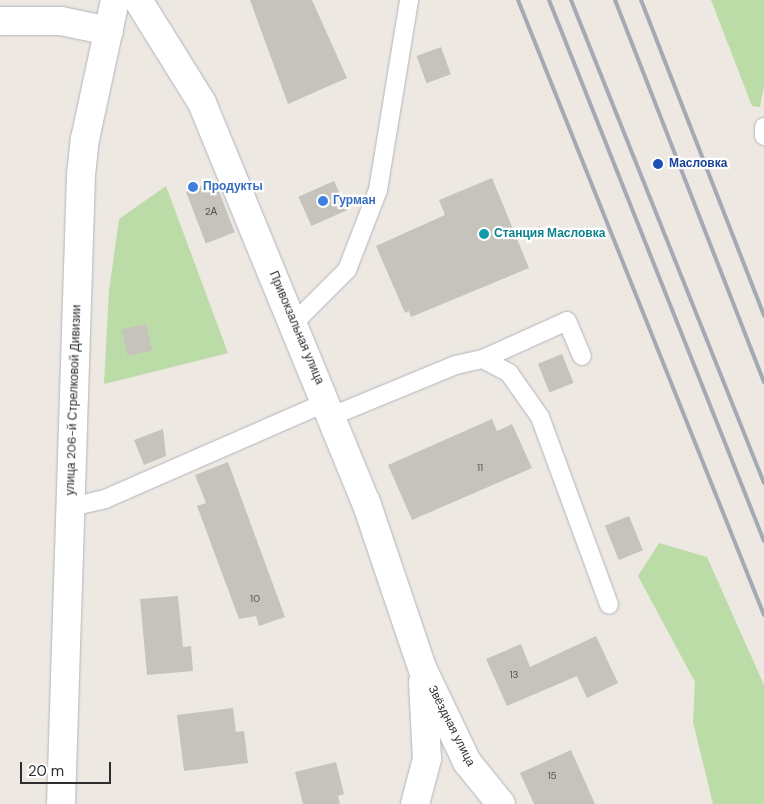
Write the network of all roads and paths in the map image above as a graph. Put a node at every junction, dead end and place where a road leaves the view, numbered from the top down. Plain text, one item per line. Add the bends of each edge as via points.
1 (115, 0) edge
2 (138, 0) edge
3 (409, 0) edge
4 (0, 21) edge
5 (109, 31) junction
6 (764, 127) edge
7 (764, 136) edge
8 (294, 323) junction
9 (582, 356) dead end
10 (483, 358) junction
11 (329, 409) junction
12 (71, 508) junction
13 (609, 605) dead end
14 (423, 670) junction
15 (61, 804) edge
16 (415, 804) edge
17 (501, 804) edge

1 - 5 street, улица 206-й Стрелковой Дивизии
2 - 8 street, Привокзальная улица via 202,103
3 - 8 lane via 378,190 348,270
4 - 5 street via 61,21
5 - 12 street, улица 206-й Стрелковой Дивизии via 85,140 81,175
6 - 7 lane
8 - 11 street, Привокзальная улица
9 - 10 lane via 567,321
10 - 11 lane via 456,364
10 - 13 lane via 509,373 540,417
11 - 12 lane via 105,499
11 - 14 street, Привокзальная улица via 366,502
12 - 15 street, улица 206-й Стрелковой Дивизии
14 - 16 street via 427,759
14 - 17 street, Звёздная улица via 467,762

